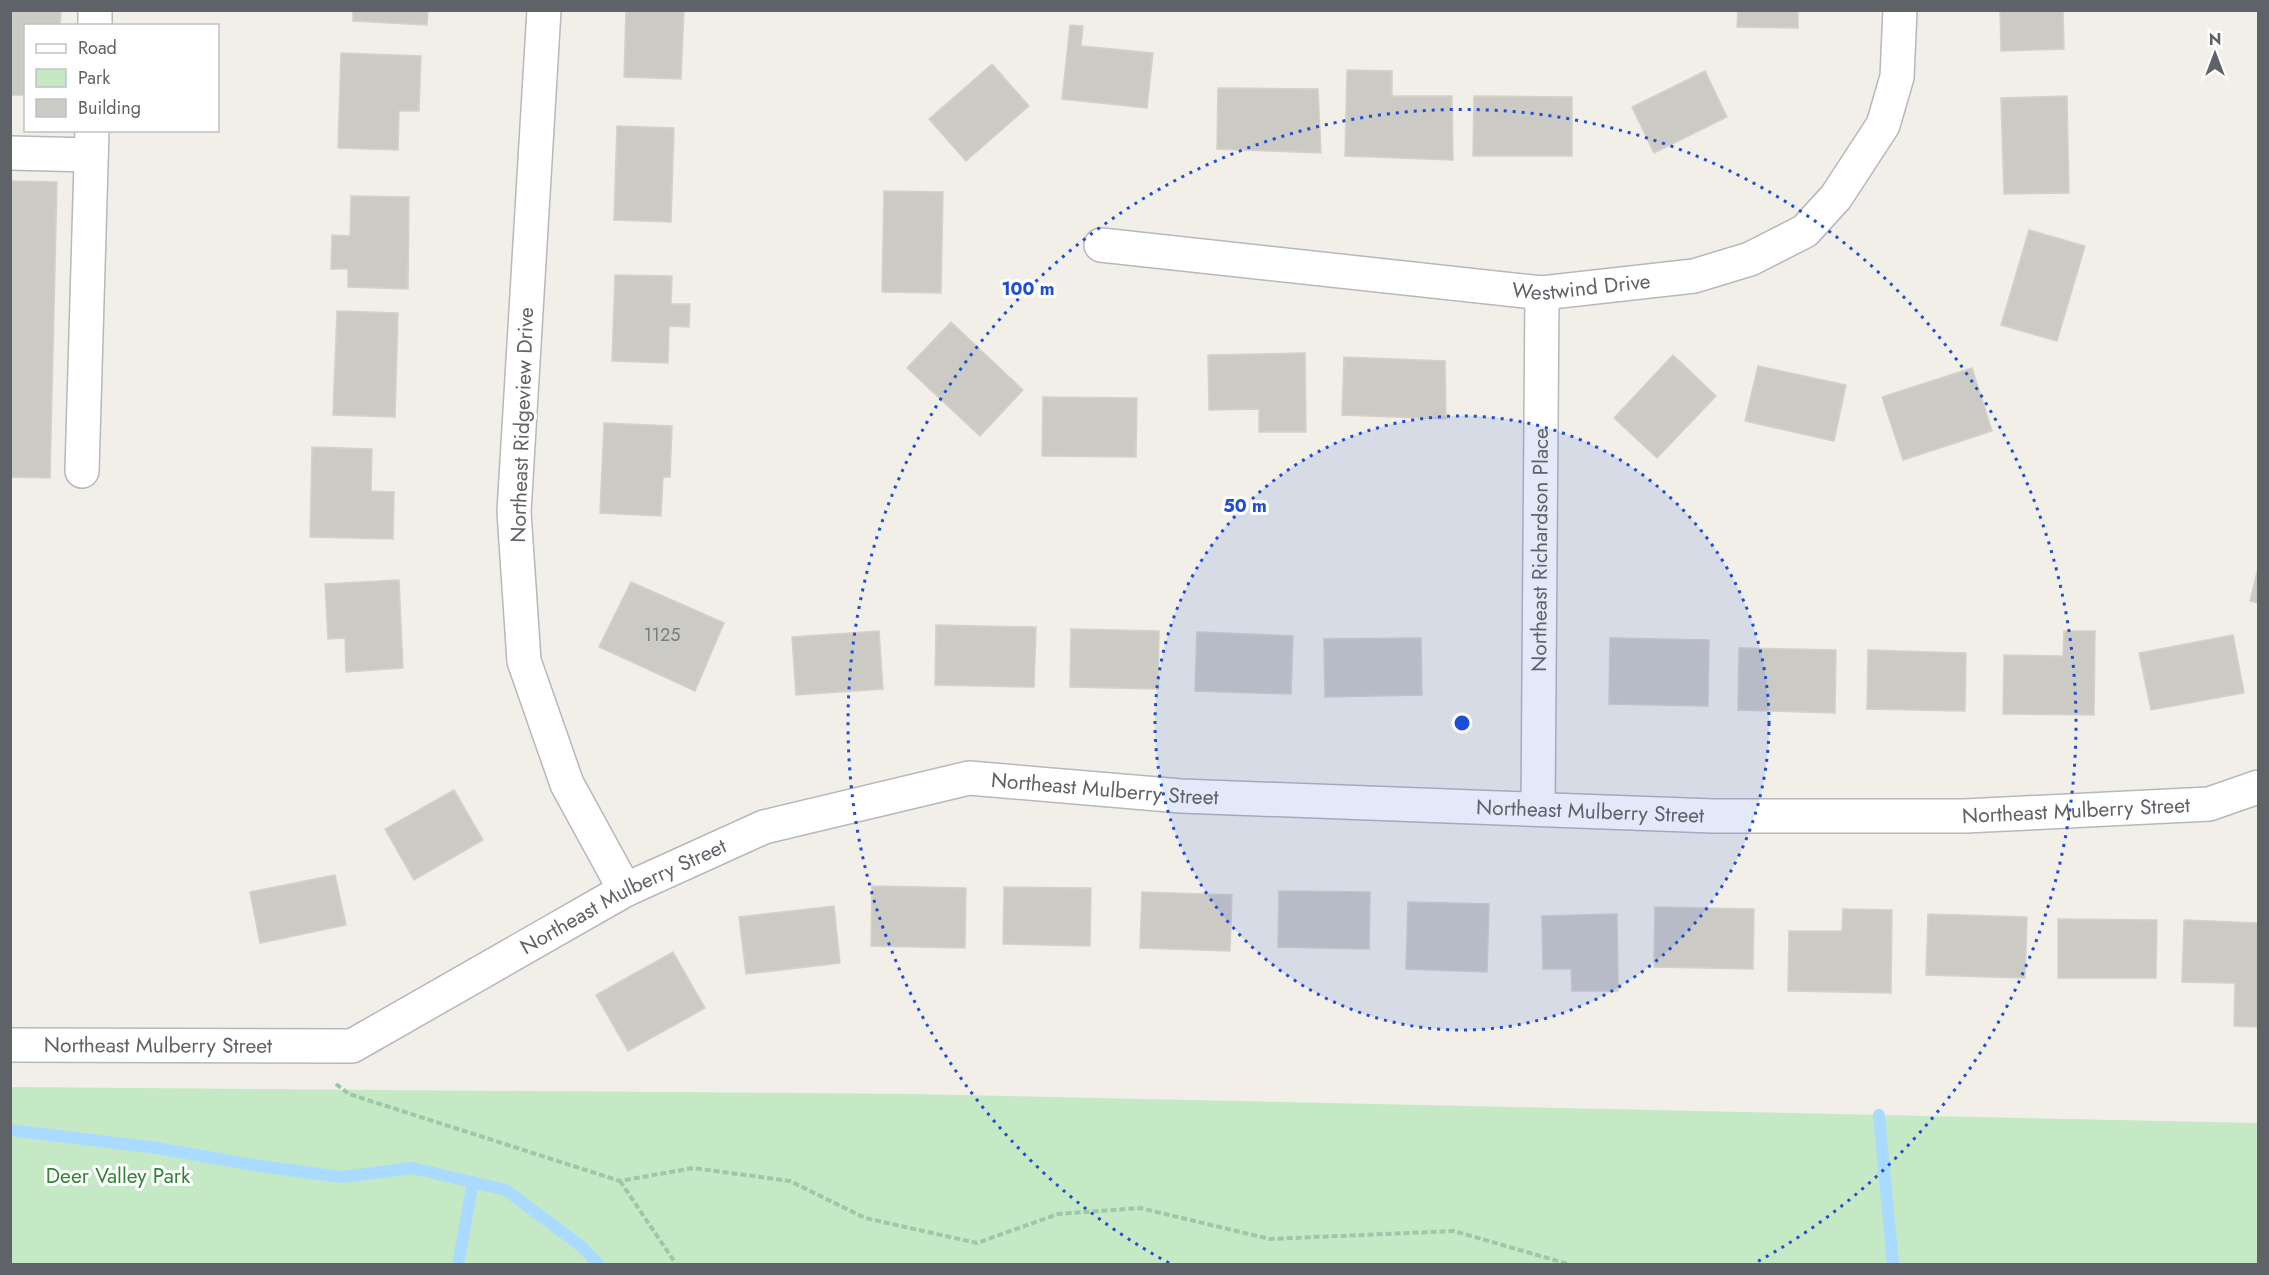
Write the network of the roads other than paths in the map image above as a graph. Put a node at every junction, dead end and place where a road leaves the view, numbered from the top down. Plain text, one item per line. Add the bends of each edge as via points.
1 (544, 10) edge
2 (1900, 10) edge
3 (91, 143) edge
4 (10, 153) edge
5 (1101, 245) dead end
6 (1542, 293) junction
7 (82, 471) dead end
8 (2259, 788) edge
9 (1538, 808) junction
10 (625, 890) junction
11 (10, 1045) edge

1 - 10 street, Northeast Ridgeview Drive via 514,512 524,661 567,784
2 - 6 street, Westwind Drive via 1897,76 1883,125 1836,197 1804,231 1750,259 1694,276
3 - 4 street
3 - 7 street
5 - 6 street, Westwind Drive
6 - 9 street, Northeast Richardson Place
8 - 9 street, Northeast Mulberry Street via 2209,804 1965,816 1713,816
9 - 10 street, Northeast Mulberry Street via 1181,796 969,778 764,827
10 - 11 street, Northeast Mulberry Street via 352,1046

